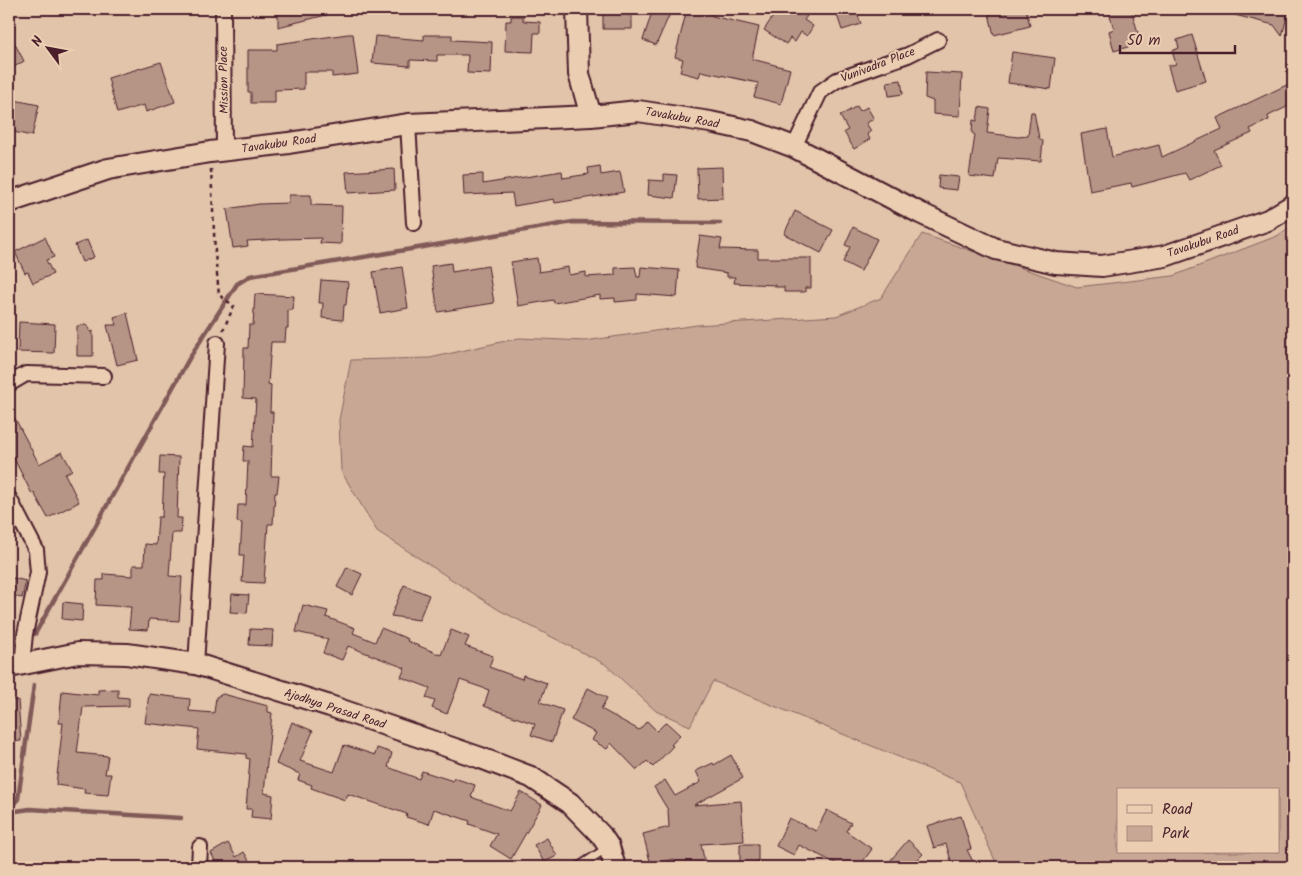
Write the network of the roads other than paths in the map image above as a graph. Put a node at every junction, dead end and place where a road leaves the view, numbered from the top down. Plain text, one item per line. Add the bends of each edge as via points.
1 (223, 9) edge
2 (577, 9) edge
3 (938, 40) dead end
4 (591, 116) junction
5 (408, 124) junction
6 (794, 147) junction
7 (217, 151) junction
8 (9, 202) edge
9 (1293, 205) edge
10 (414, 223) dead end
11 (217, 343) road end
12 (104, 376) dead end
13 (9, 384) edge
14 (9, 498) edge
15 (196, 664) junction
16 (15, 665) edge
17 (200, 847) dead end
18 (608, 847) junction
19 (199, 867) edge
20 (578, 867) edge
21 (615, 867) edge

1 - 7 street, Mission Place
2 - 4 main road via 579,74
3 - 6 street, Vunivadra Place via 837,80 820,92
4 - 5 main road, Tavakubu Road
4 - 6 main road, Tavakubu Road via 647,112 752,131
5 - 7 main road, Tavakubu Road
5 - 10 street
6 - 9 main road, Tavakubu Road via 920,214 996,248 1056,263 1102,266 1165,256 1268,220
7 - 8 main road, Tavakubu Road via 108,169
11 - 15 street
12 - 13 street via 26,374
14 - 16 street via 36,550 38,572
15 - 16 main road, Ajodhya Prasad Road via 127,654 78,653
15 - 18 main road, Ajodhya Prasad Road via 330,706 531,777 570,802
17 - 19 street
18 - 20 lane
18 - 21 main road, Ajodhya Prasad Road

